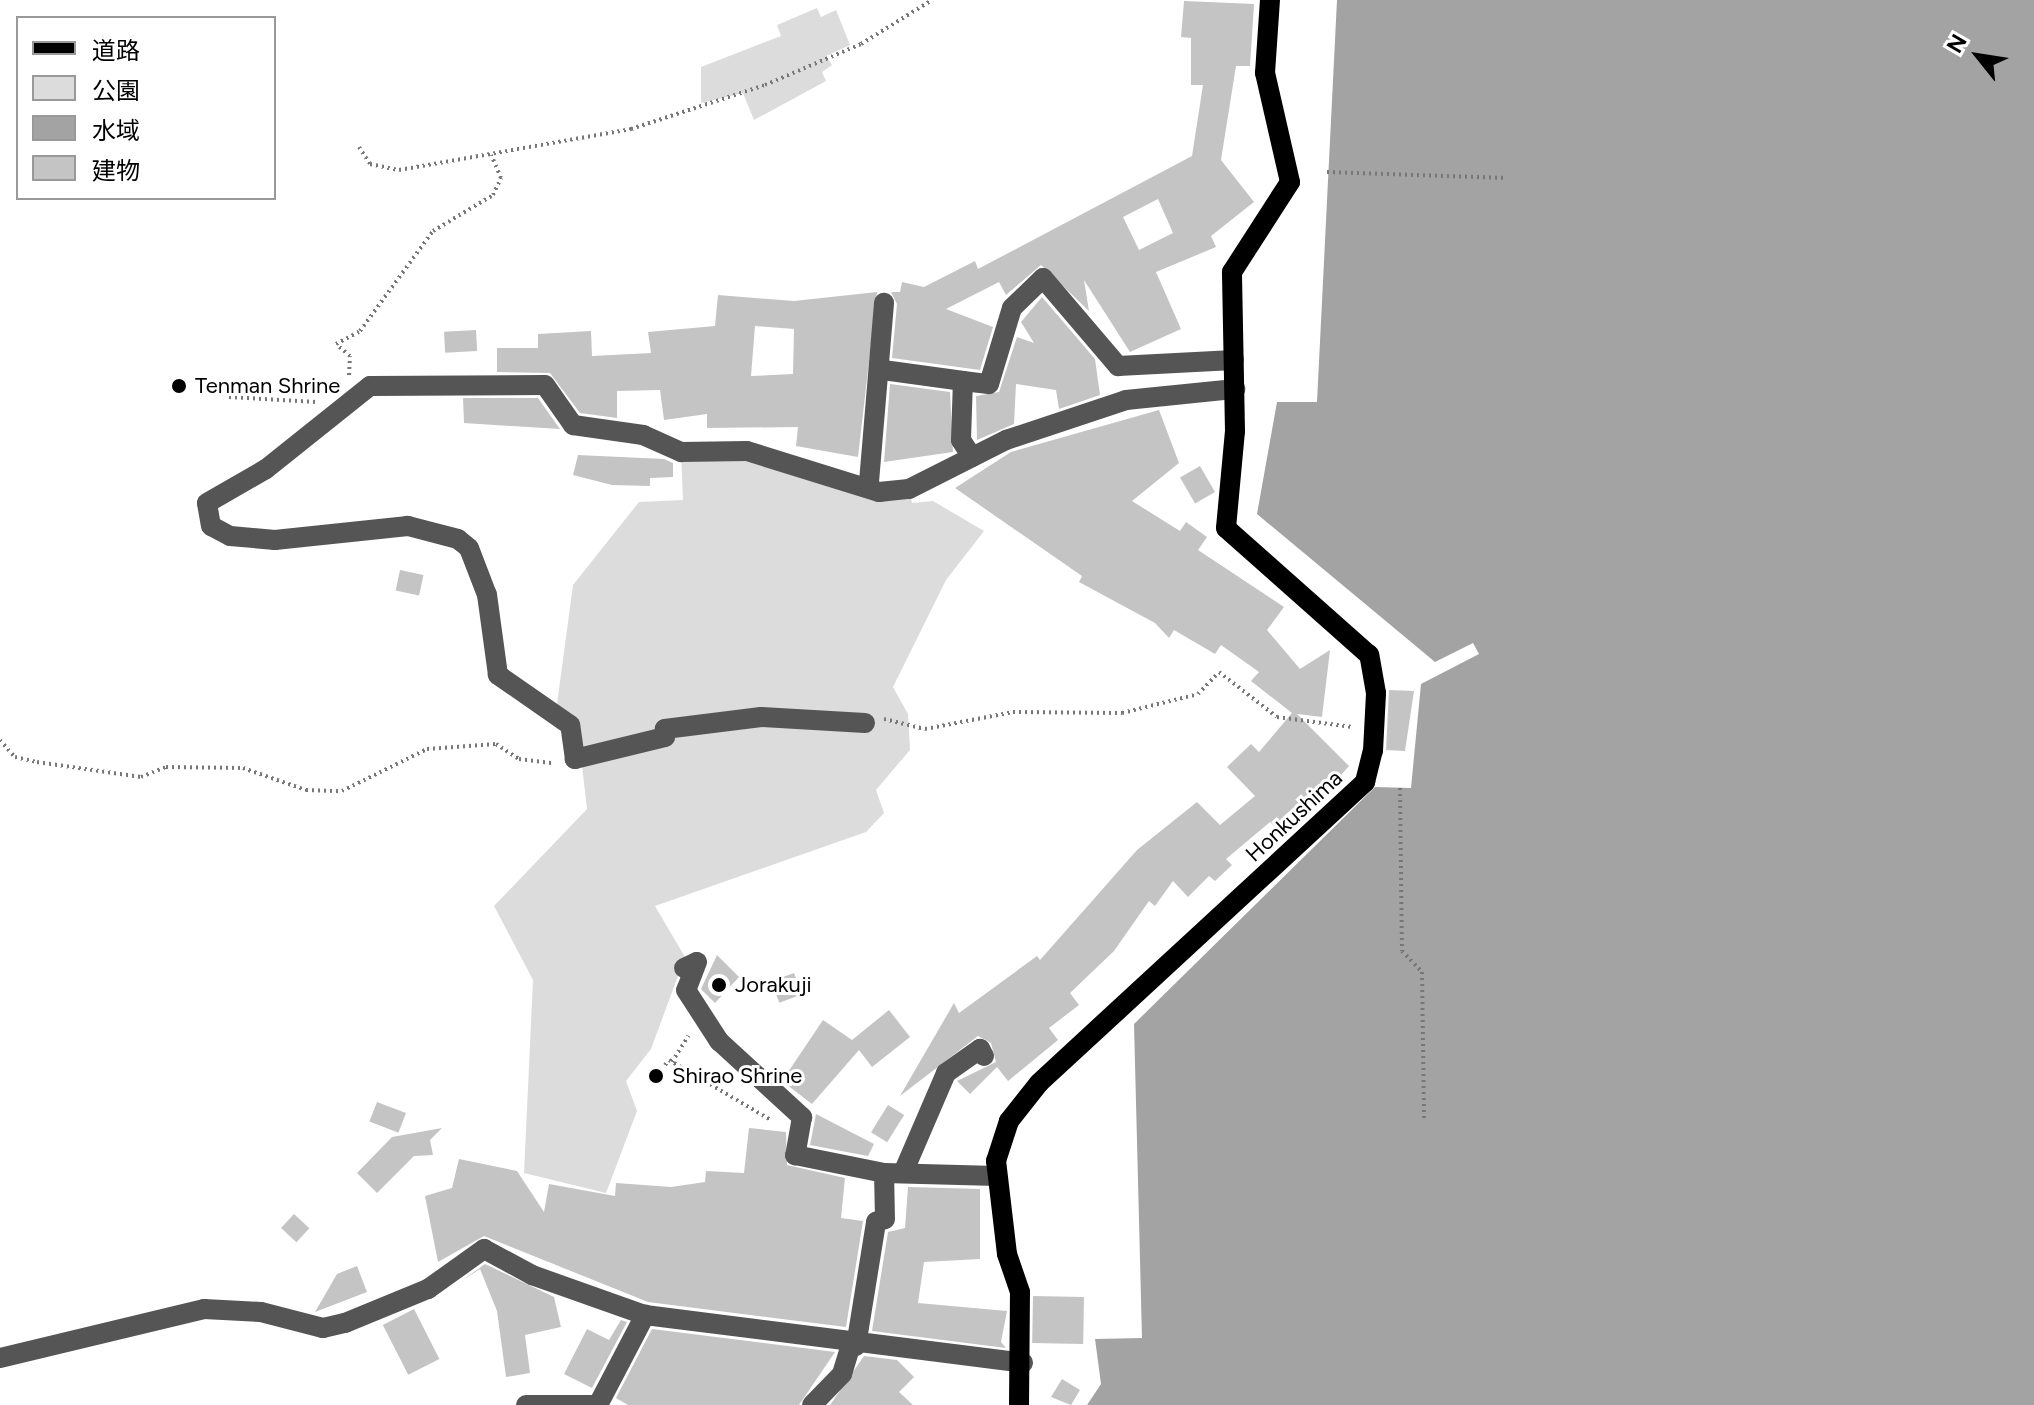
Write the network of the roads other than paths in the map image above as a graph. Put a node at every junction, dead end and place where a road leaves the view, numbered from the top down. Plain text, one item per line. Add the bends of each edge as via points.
1 (1270, 0) edge
2 (884, 303) dead end
3 (1234, 360) junction
4 (883, 370) junction
5 (963, 381) junction
6 (1235, 389) junction
7 (972, 457) junction
8 (869, 482) dead end
9 (865, 723) road end
10 (684, 968) dead end
11 (984, 1056) dead end
12 (894, 1173) junction
13 (997, 1176) junction
14 (645, 1315) junction
15 (854, 1345) junction
16 (0, 1358) edge
17 (1023, 1363) junction
18 (526, 1405) edge
19 (592, 1405) edge
20 (598, 1405) edge
21 (812, 1405) edge
22 (1019, 1405) edge

1 - 3 main road, Honkushima via 1265,73 1290,182 1236,261
2 - 4 street
3 - 5 street via 1118,366 1043,278 1012,308 989,384
3 - 6 main road, Honkushima
4 - 5 street
4 - 8 street
5 - 7 street via 961,440
6 - 7 street via 1126,400
6 - 13 main road, Honkushima via 1226,528 1369,655 1374,730 1365,782 1020,1102 1000,1145
7 - 9 street via 909,489 879,492 747,451 681,452 643,435 573,425 545,385 364,390 266,469 207,503 211,526 230,536 275,540 408,526 458,539 469,548 487,595 498,675 570,725 575,759 665,737 665,729 761,717
10 - 12 street via 697,962 686,990 719,1041 802,1117 795,1132 795,1155
11 - 12 street via 980,1049 946,1073
12 - 13 street
12 - 15 street via 885,1219 876,1222
13 - 17 main road, Honkushima via 1020,1292
14 - 15 street
14 - 16 street via 532,1275 484,1249 428,1289 323,1328 261,1312 204,1309
14 - 20 street
15 - 17 street
15 - 21 street via 842,1374
17 - 22 main road, Honkushima
18 - 19 street

